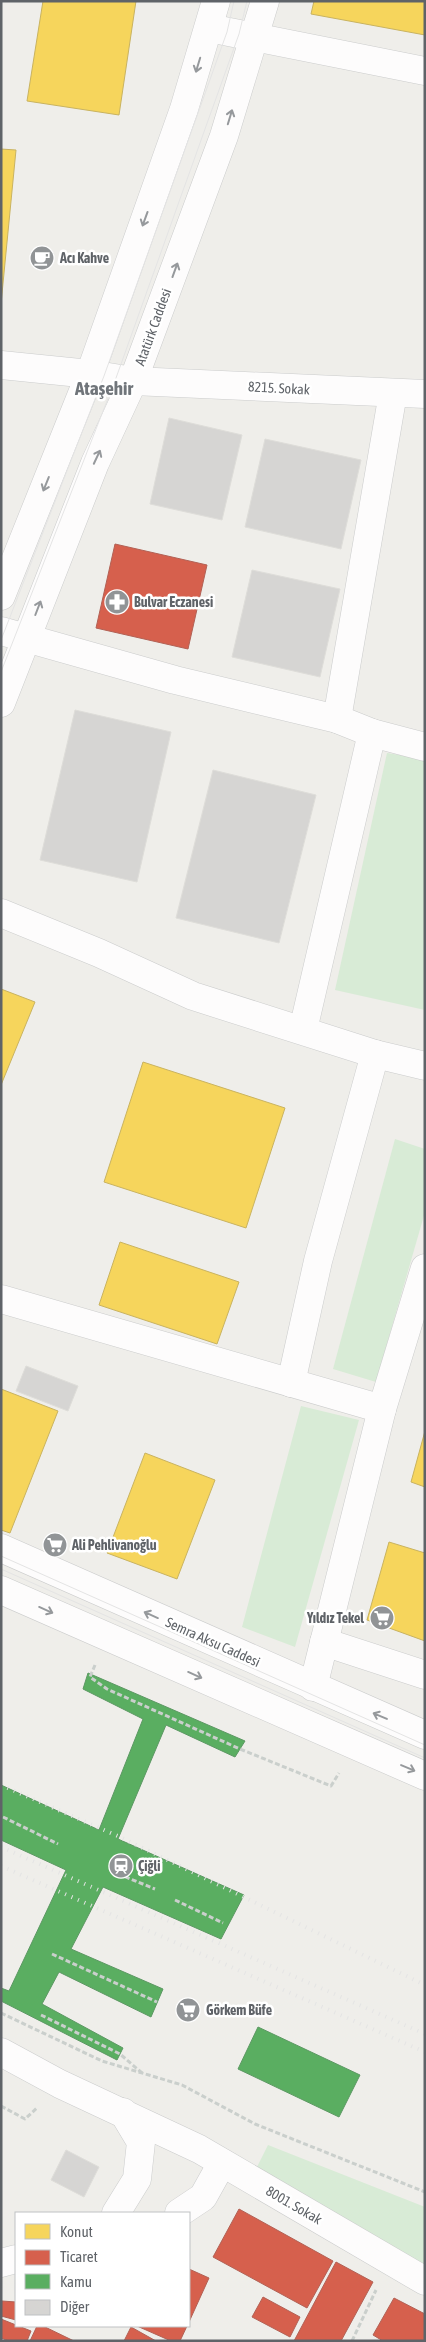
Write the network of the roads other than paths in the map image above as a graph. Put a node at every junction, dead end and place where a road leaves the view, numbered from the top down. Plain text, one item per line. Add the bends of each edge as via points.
1 (216, 1) edge
2 (265, 1) edge
3 (210, 28) junction
4 (254, 38) junction
5 (425, 72) edge
6 (1, 365) edge
7 (90, 374) junction
8 (133, 381) junction
9 (393, 393) junction
10 (425, 394) edge
11 (1, 596) edge
12 (14, 635) edge
13 (1, 703) edge
14 (337, 719) junction
15 (372, 733) junction
16 (425, 747) edge
17 (1, 913) edge
18 (303, 1030) junction
19 (375, 1054) junction
20 (425, 1066) edge
21 (425, 1268) edge
22 (1, 1299) edge
23 (291, 1383) junction
24 (382, 1409) junction
25 (1, 1548) edge
26 (1, 1590) edge
27 (324, 1642) junction
28 (425, 1675) edge
29 (312, 1687) junction
30 (425, 1735) edge
31 (425, 1776) edge
32 (1, 2052) edge
33 (123, 2112) junction
34 (222, 2163) junction
35 (117, 2212) edge
36 (180, 2212) edge
37 (15, 2259) edge
38 (1, 2263) edge
39 (425, 2281) edge

1 - 3 street
2 - 4 street, Atatürk Caddesi
3 - 4 street
3 -> 7 street
4 - 5 street
8 -> 4 street, Atatürk Caddesi via 224,136
6 - 7 street, 8215. Sokak
7 - 8 street, 8215. Sokak
7 -> 11 street
8 - 9 street, 8215. Sokak
12 -> 8 street, Atatürk Caddesi
9 - 10 street, 8215. Sokak
9 - 14 street
12 - 13 street, Atatürk Caddesi
12 - 14 street via 175,680
14 - 15 street
15 - 16 street
15 - 18 street
17 - 18 street via 193,996
18 - 19 street
19 - 20 street
19 - 23 street via 318,1261
21 - 24 street
22 - 23 street
23 - 24 street
24 - 27 street
29 -> 25 street, Semra Aksu Caddesi
26 -> 31 street
27 - 28 street
27 - 29 street
30 -> 29 street, Semra Aksu Caddesi
32 - 33 street, 8001. Sokak via 60,2084
33 - 34 street, 8001. Sokak
33 - 35 street via 141,2142 137,2179
34 - 36 street via 203,2196
34 - 39 street, 8001. Sokak
37 - 38 street

